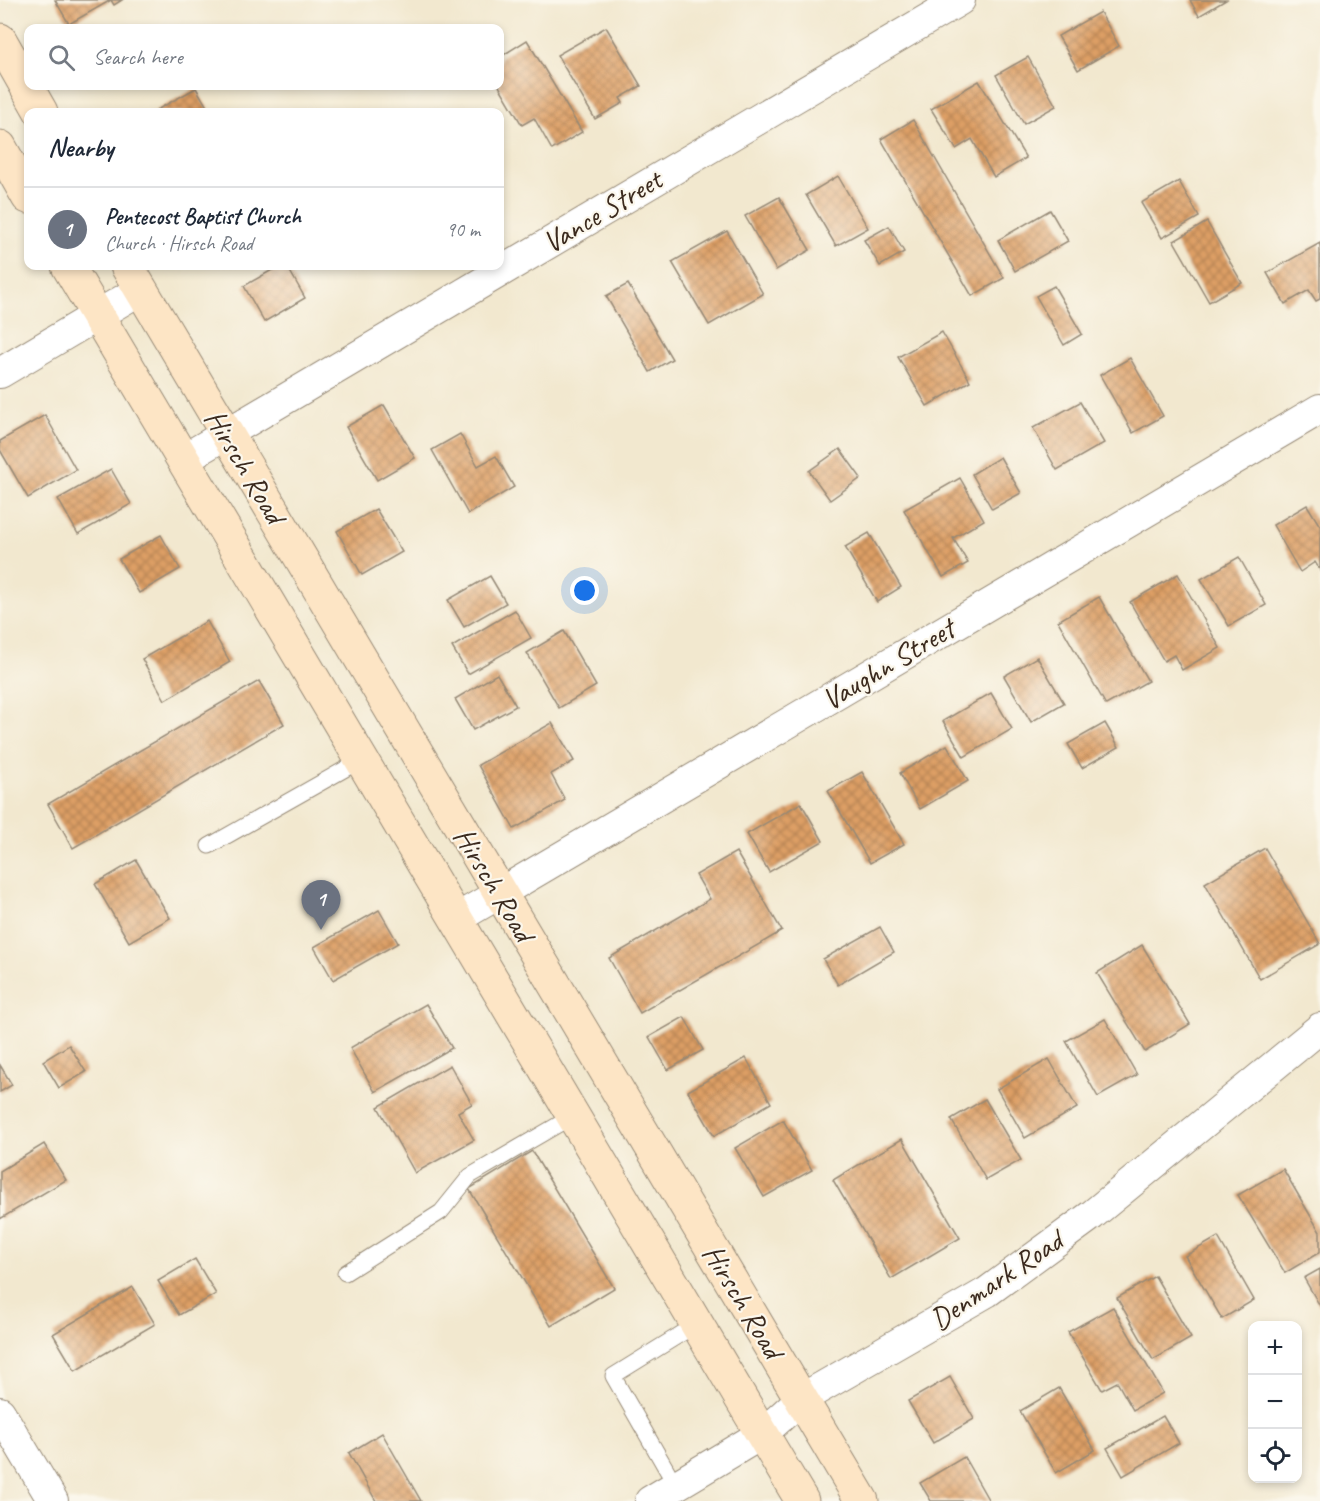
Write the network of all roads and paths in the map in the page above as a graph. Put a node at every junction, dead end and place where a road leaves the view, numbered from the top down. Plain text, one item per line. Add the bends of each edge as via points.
1 (960, 0) edge
2 (0, 40) edge
3 (24, 82) edge
4 (28, 90) edge
5 (39, 108) edge
6 (0, 147) edge
7 (24, 190) edge
8 (504, 269) edge
9 (70, 270) edge
10 (502, 270) edge
11 (134, 278) edge
12 (96, 315) junction
13 (0, 372) edge
14 (1320, 409) edge
15 (226, 433) junction
16 (182, 460) junction
17 (361, 760) junction
18 (209, 846) dead end
19 (500, 894) junction
20 (456, 919) junction
21 (1320, 1028) edge
22 (573, 1116) junction
23 (345, 1273) dead end
24 (697, 1324) junction
25 (801, 1399) junction
26 (0, 1412) edge
27 (762, 1434) junction
28 (676, 1486) junction
29 (52, 1501) edge
30 (651, 1501) edge
31 (802, 1501) edge
32 (862, 1501) edge

1 - 8 street, Vance Street
2 - 3 main road
4 - 5 main road
6 - 7 main road
9 - 12 main road, Hirsch Road
10 - 15 street, Vance Street
11 - 12 street
11 - 15 main road, Hirsch Road
12 - 13 street
12 - 16 main road, Hirsch Road
14 - 19 street, Vaughn Street
15 - 16 street, Vance Street
15 - 19 main road, Hirsch Road
16 - 17 main road, Hirsch Road
17 - 18 lane
17 - 20 main road, Hirsch Road
19 - 20 street, Vaughn Street
19 - 25 main road, Hirsch Road
20 - 22 main road, Hirsch Road
21 - 25 street, Denmark Road via 1092,1215 987,1292
22 - 23 lane via 470,1176 441,1212
22 - 24 main road, Hirsch Road
24 - 27 main road, Hirsch Road
24 - 28 lane via 613,1376
25 - 27 street, Denmark Road
25 - 32 main road, Hirsch Road
26 - 29 street
27 - 28 street, Denmark Road
27 - 31 main road, Hirsch Road
28 - 30 street, Denmark Road

